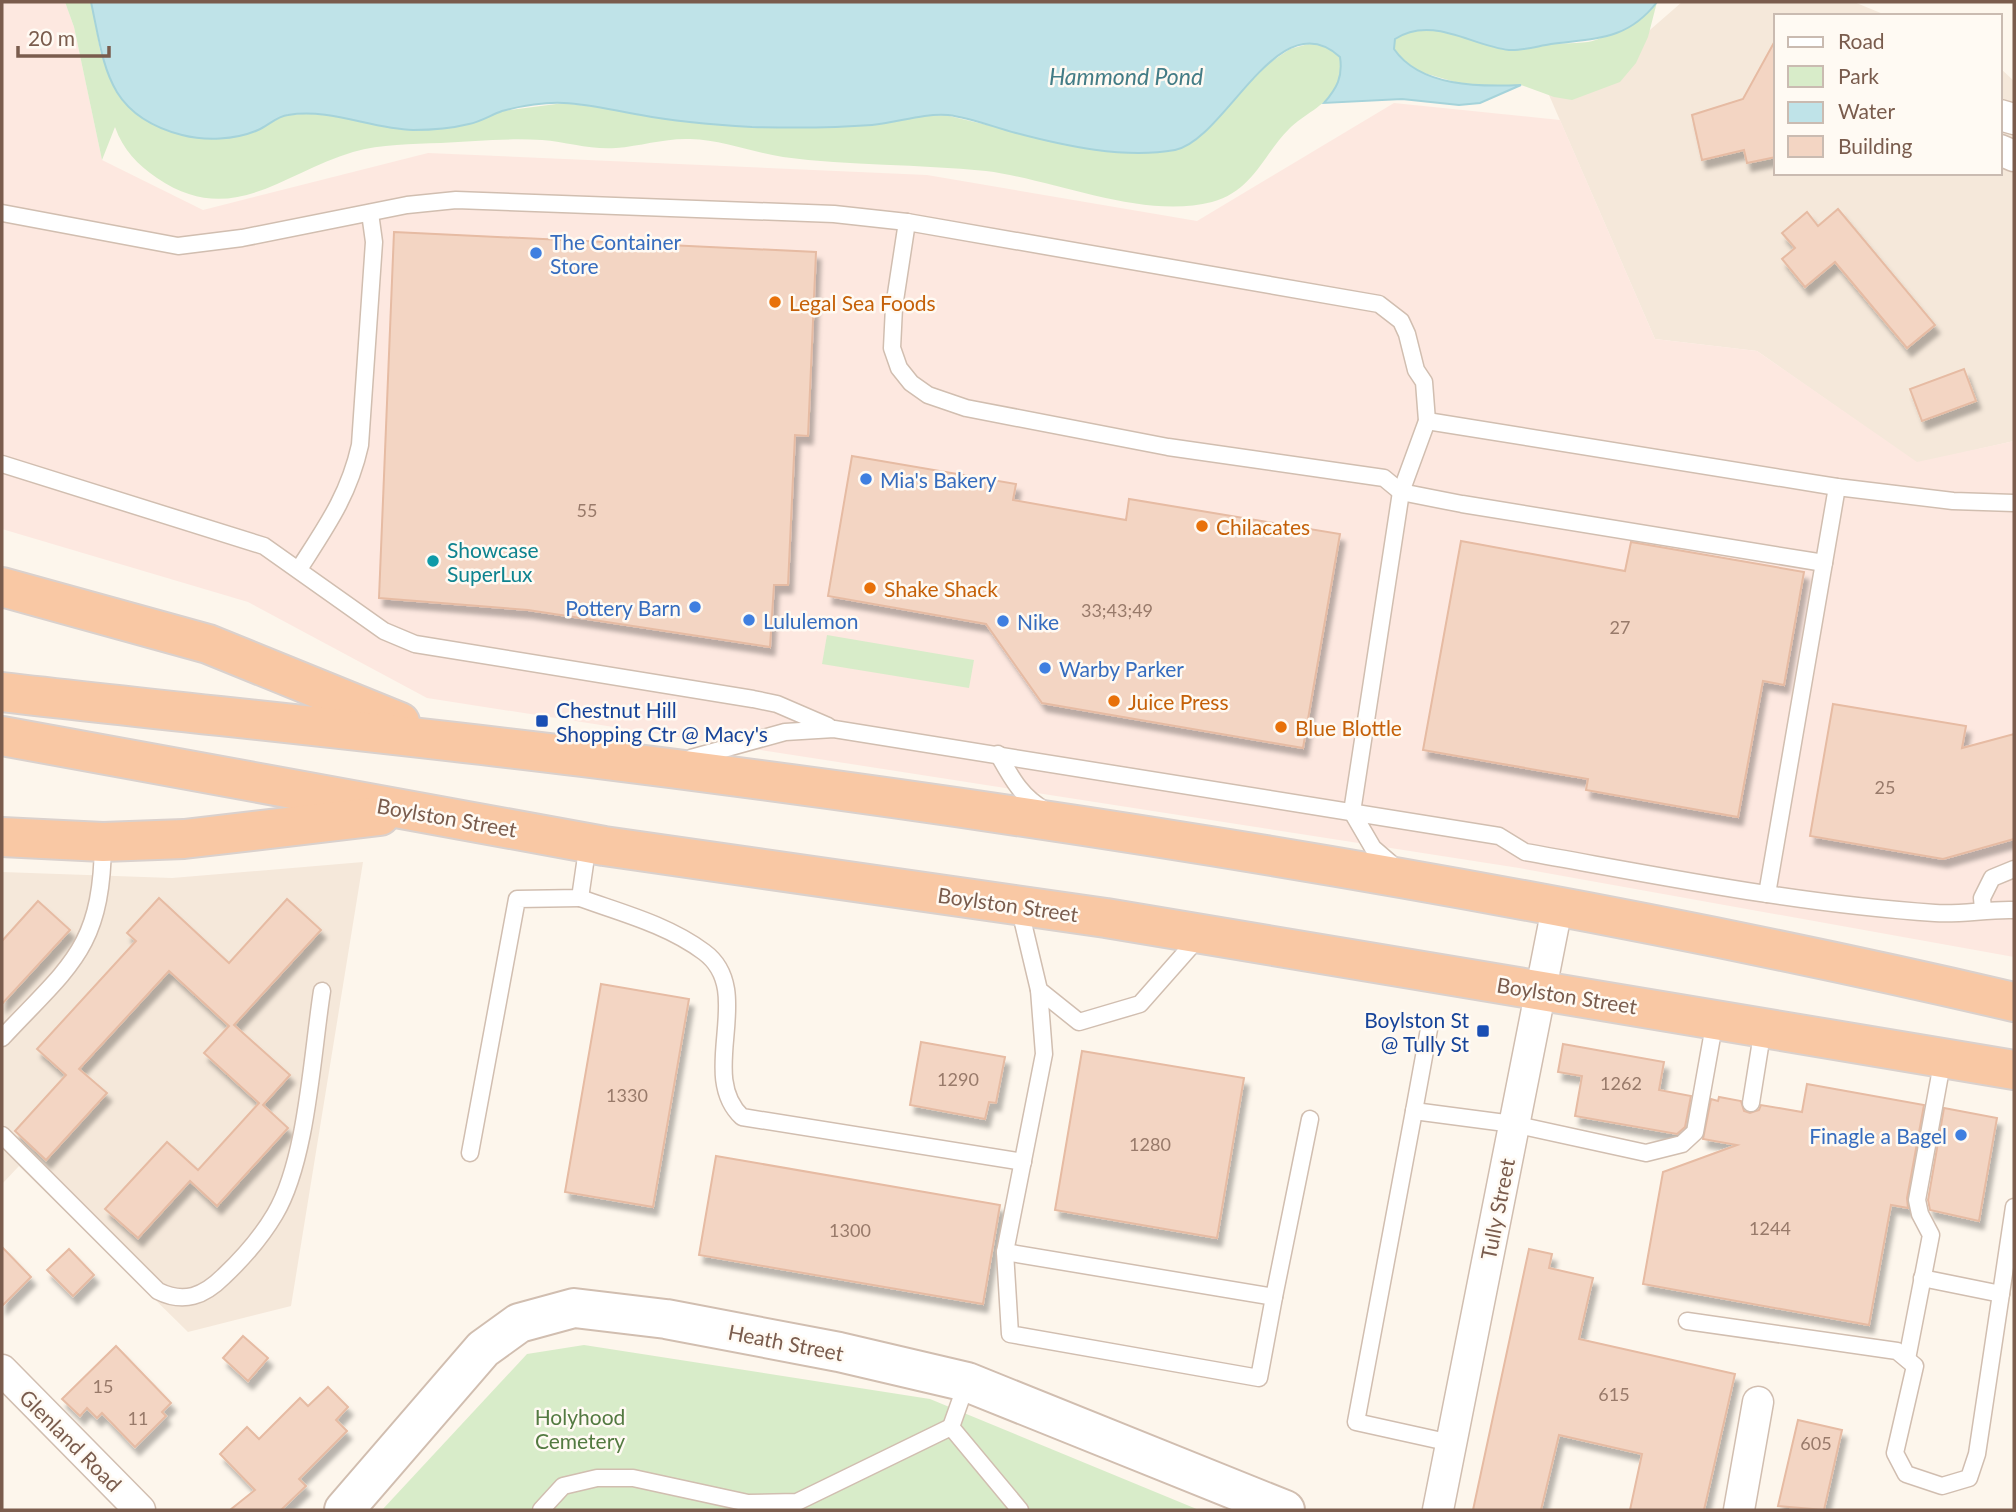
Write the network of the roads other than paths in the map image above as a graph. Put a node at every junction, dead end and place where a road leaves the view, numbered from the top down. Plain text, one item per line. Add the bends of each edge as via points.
1 (2, 213) edge
2 (370, 214) junction
3 (908, 222) junction
4 (1427, 421) junction
5 (2, 464) edge
6 (1837, 487) junction
7 (1401, 492) junction
8 (2014, 503) edge
9 (1824, 563) junction
10 (299, 569) junction
11 (2, 587) edge
12 (2, 691) edge
13 (834, 729) junction
14 (2, 736) edge
15 (452, 742) junction
16 (998, 754) junction
17 (643, 765) junction
18 (415, 812) junction
19 (1352, 812) junction
20 (1087, 828) junction
21 (2, 837) edge
22 (103, 842) junction
23 (588, 843) junction
24 (2014, 869) edge
25 (1429, 885) junction
26 (1767, 894) junction
27 (580, 898) junction
28 (1019, 906) junction
29 (1557, 908) junction
30 (1983, 909) junction
31 (2014, 910) edge
32 (1201, 934) junction
33 (322, 990) dead end
34 (1039, 990) junction
35 (1541, 990) junction
36 (2014, 1002) edge
37 (1715, 1020) junction
38 (1762, 1028) junction
39 (1429, 1029) dead end
40 (2, 1038) edge
41 (1943, 1058) junction
42 (2014, 1070) edge
43 (1751, 1103) dead end
44 (1414, 1111) junction
45 (1310, 1119) dead end
46 (1514, 1124) junction
47 (2, 1135) edge
48 (470, 1153) dead end
49 (1023, 1162) junction
50 (2014, 1207) edge
51 (1005, 1252) junction
52 (1922, 1278) junction
53 (2001, 1294) junction
54 (1274, 1297) junction
55 (1687, 1321) dead end
56 (1907, 1359) junction
57 (2, 1370) edge
58 (967, 1382) junction
59 (1758, 1402) dead end
60 (951, 1427) junction
61 (1451, 1443) junction
62 (750, 1507) edge
63 (140, 1510) edge
64 (344, 1510) edge
65 (541, 1510) edge
66 (1020, 1510) edge
67 (1285, 1510) edge
68 (1438, 1510) edge
69 (1739, 1510) edge

1 - 2 lane via 178,246
2 - 3 lane via 430,202 516,201 834,214
2 - 10 lane via 374,242 360,445 343,499
3 - 4 lane via 1379,304 1401,321 1407,334 1416,370 1424,382
3 - 7 lane via 892,348 899,368 928,395 966,408 1155,444 1384,478
4 - 6 lane
4 - 7 lane
5 - 10 lane via 245,538
6 - 8 lane
6 - 9 lane
7 - 9 lane
7 - 19 lane
9 - 26 lane
10 - 13 lane via 384,631 415,644 753,699 777,704
11 - 15 highway via 208,644
12 - 15 highway
13 - 16 lane
13 - 17 lane via 785,733 690,759
14 - 18 highway, Boylston Street
15 - 17 highway
16 - 19 lane
16 - 20 lane via 1015,786 1032,803
17 - 20 highway
18 - 22 highway via 222,837
18 - 23 highway, Boylston Street
19 - 25 lane via 1385,861
19 - 26 lane via 1499,836 1525,852
20 - 25 highway
21 - 22 highway
22 - 40 lane via 100,898 85,944
23 - 27 lane
23 - 28 highway, Boylston Street
24 - 30 lane via 1992,878 1982,898
25 - 29 highway
26 - 30 lane via 1938,913
27 - 48 lane via 517,899
27 - 49 lane via 671,932 706,953 727,989 724,1084 733,1108 742,1117
28 - 32 highway, Boylston Street
28 - 34 lane
29 - 35 street, Tully Street
29 - 36 highway
30 - 31 lane
32 - 34 lane via 1140,1004 1079,1022
32 - 35 highway, Boylston Street
33 - 47 lane via 300,1134 286,1191 274,1215 235,1266 202,1294 185,1299 158,1291
34 - 49 lane via 1044,1054
35 - 37 highway, Boylston Street
35 - 46 street, Tully Street
37 - 38 highway, Boylston Street
37 - 46 lane via 1695,1132 1682,1144 1646,1153
38 - 41 highway, Boylston Street
38 - 43 lane
39 - 44 lane
41 - 42 highway, Boylston Street
41 - 52 lane via 1917,1200 1931,1235
44 - 46 lane
44 - 61 lane via 1356,1422
45 - 54 lane
46 - 61 street, Tully Street
49 - 51 lane
50 - 53 lane
51 - 54 lane
51 - 54 lane via 1010,1334 1259,1378
52 - 53 lane
52 - 56 lane
53 - 56 lane via 1977,1454 1969,1478 1942,1486 1906,1474 1895,1453 1915,1366
55 - 56 lane via 1897,1351
57 - 63 street, Glenland Road
58 - 60 lane
58 - 64 street, Heath Street via 680,1321 574,1308 519,1323 484,1349
58 - 67 street, Heath Street
59 - 69 street
60 - 62 lane via 797,1502
60 - 66 lane
61 - 68 street, Tully Street
62 - 65 lane via 632,1478 597,1478 563,1486

